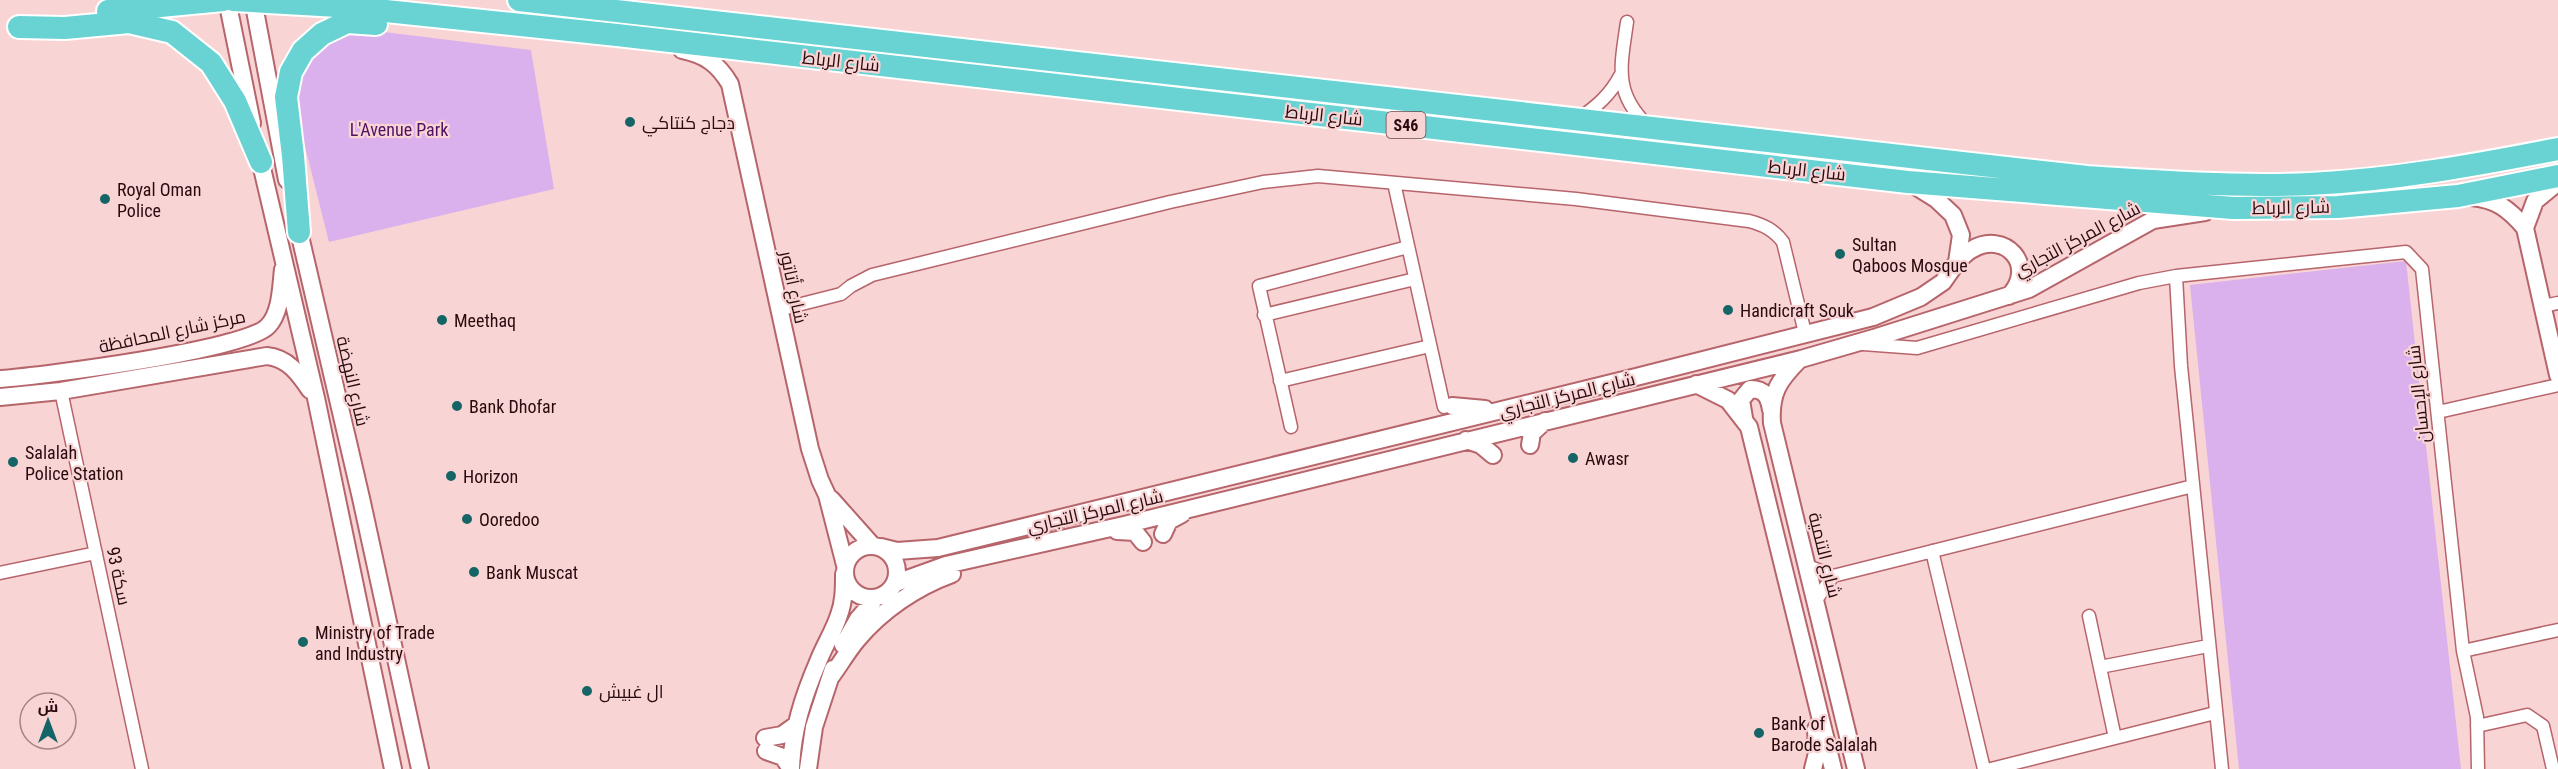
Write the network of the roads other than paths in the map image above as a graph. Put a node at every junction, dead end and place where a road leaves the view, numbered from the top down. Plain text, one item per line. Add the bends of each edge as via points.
1 (225, 0) edge
2 (247, 0) edge
3 (519, 0) edge
4 (587, 0) edge
5 (623, 12) junction
6 (489, 22) junction
7 (1627, 22) dead end
8 (9, 29) edge
9 (617, 35) junction
10 (1620, 76) junction
11 (1578, 120) junction
12 (1650, 128) junction
13 (2558, 149) edge
14 (261, 162) junction
15 (2558, 176) edge
16 (1908, 182) junction
17 (2558, 182) edge
18 (1394, 183) junction
19 (2458, 196) junction
20 (2233, 208) junction
21 (2526, 228) junction
22 (299, 232) junction
23 (282, 247) junction
24 (1408, 247) junction
25 (1957, 262) junction
26 (2176, 276) junction
27 (1415, 279) junction
28 (2008, 296) junction
29 (2551, 304) edge
30 (778, 310) junction
31 (1264, 315) junction
32 (1805, 333) junction
33 (254, 335) junction
34 (1854, 344) junction
35 (1430, 346) junction
36 (259, 357) junction
37 (1801, 358) junction
38 (2558, 375) edge
39 (0, 379) edge
40 (1280, 381) junction
41 (1696, 384) junction
42 (2558, 385) edge
43 (61, 391) junction
44 (0, 397) edge
45 (316, 398) junction
46 (1448, 406) joint
47 (1498, 411) junction
48 (2438, 412) junction
49 (1771, 414) junction
50 (1744, 419) junction
51 (1545, 421) junction
52 (1291, 427) dead end
53 (1466, 440) junction
54 (1530, 446) dead end
55 (1493, 456) dead end
56 (2193, 486) junction
57 (827, 495) junction
58 (1201, 505) junction
59 (1089, 533) junction
60 (1163, 534) dead end
61 (1143, 542) dead end
62 (877, 546) junction
63 (1932, 551) junction
64 (96, 553) junction
65 (987, 556) junction
66 (1808, 566) junction
67 (845, 569) junction
68 (0, 573) edge
69 (1833, 576) junction
70 (896, 583) junction
71 (876, 598) junction
72 (1816, 600) junction
73 (2089, 616) dead end
74 (2558, 630) edge
75 (2208, 646) junction
76 (2463, 651) junction
77 (2100, 667) junction
78 (830, 678) junction
79 (1820, 711) junction
80 (2215, 713) junction
81 (796, 725) junction
82 (2477, 726) junction
83 (2115, 738) junction
84 (811, 766) edge
85 (142, 769) edge
86 (393, 769) edge
87 (420, 769) edge
88 (791, 769) edge
89 (1813, 769) edge
90 (1833, 769) edge
91 (1856, 769) edge
92 (1984, 769) edge
93 (1991, 769) edge
94 (2222, 769) edge
95 (2478, 769) edge
96 (2553, 769) edge

1 - 8 highway via 115,10
1 - 14 street
2 - 6 highway, شارع الرباط / S46
2 - 22 street, شارع النهضة
3 - 5 highway, شارع الرباط / S46
4 - 5 highway
5 - 11 highway, شارع الرباط / S46
6 - 9 highway, شارع الرباط / S46
6 - 22 highway via 454,28 347,22 322,34 303,51 291,72 286,98
7 - 10 street
8 - 14 highway via 129,22 172,33 211,63 235,101
9 - 16 highway, شارع الرباط / S46
9 - 30 street, شارع أتاتور via 698,53 723,71 730,84
10 - 11 street via 1599,105
10 - 12 street via 1634,112
11 - 12 highway, شارع الرباط / S46
12 - 13 highway, شارع الرباط / S46 via 2087,177 2228,185 2312,184 2395,176
14 - 23 street
15 - 19 highway, شارع الرباط / S46
16 - 20 highway, شارع الرباط / S46
16 - 25 street via 1953,215 1961,235
17 - 21 street via 2535,201
18 - 24 street
18 - 30 street via 1318,176 1263,182 872,275 841,294
18 - 32 street via 1576,200 1764,225 1783,242
19 - 20 highway, شارع الرباط / S46 via 2338,207
19 - 21 street via 2499,202
20 - 28 street, شارع المركز التجاري via 2153,220 2029,289
21 - 29 street
22 - 87 street, شارع النهضة
23 - 33 street, مركز شارع المحافظة via 277,308 268,326
23 - 45 street
24 - 27 street
24 - 31 street via 1261,284 1258,290
25 - 28 street, شارع المركز التجاري via 1983,245 1995,243 2007,248 2021,265 2017,287
25 - 32 street, شارع المركز التجاري via 1943,282 1921,297 1873,317
26 - 34 street via 2139,283 1917,348
26 - 48 street, شارع الإحسان via 2406,252 2422,269
26 - 56 street
27 - 31 street
27 - 35 street
28 - 34 street, شارع المركز التجاري
29 - 38 street
30 - 57 street, شارع أتاتور via 810,449
31 - 40 street
32 - 47 street, شارع المركز التجاري
33 - 36 street via 264,336 269,345 268,352
33 - 39 street, مركز شارع المحافظة via 196,350
34 - 37 street, شارع المركز التجاري
35 - 40 street
35 - 46 street
36 - 43 street, مركز شارع المحافظة
36 - 45 street, مركز شارع المحافظة via 285,361
37 - 41 street, شارع المركز التجاري
37 - 49 street, شارع التنمية via 1781,377
40 - 52 street
41 - 50 street via 1728,400
41 - 51 street, شارع المركز التجاري
42 - 48 street
43 - 44 street, مركز شارع المحافظة
43 - 64 street, سكة 93
45 - 86 street
46 - 47 street
47 - 62 street, شارع المركز التجاري via 1141,492 938,548 897,551
48 - 76 street, شارع الإحسان
49 - 50 street via 1764,392 1750,389 1741,400
49 - 66 street, شارع التنمية
50 - 79 street
51 - 53 street, شارع المركز التجاري
51 - 54 street via 1533,433
53 - 55 street via 1481,445
53 - 58 street, شارع المركز التجاري
56 - 63 street
56 - 75 street
57 - 62 street, شارع أتاتور
57 - 67 street, شارع أتاتور
58 - 59 street, شارع المركز التجاري
58 - 60 street via 1169,521
59 - 61 street via 1128,530 1140,535
59 - 65 street, شارع المركز التجاري
62 - 67 street via 855,550
62 - 70 street via 894,558
63 - 69 street
63 - 92 street
64 - 68 street
64 - 85 street, سكة 93
65 - 70 street, شارع المركز التجاري via 946,565
65 - 78 street via 974,566 922,586 882,615 856,641
66 - 69 street
66 - 72 street, شارع التنمية
67 - 71 street via 852,590
67 - 81 street via 839,618 814,670
69 - 72 street
70 - 71 street
71 - 78 street via 852,629
72 - 91 street, شارع التنمية
73 - 77 street
74 - 76 street
75 - 77 street
75 - 80 street
76 - 82 street, شارع الإحسان
77 - 83 street
78 - 84 street via 813,728
79 - 89 street
79 - 90 street
80 - 83 street
80 - 94 street
81 - 88 street
81 - 88 street via 765,745
82 - 95 street, شارع الإحسان
82 - 96 street via 2526,715 2543,726
83 - 93 street

